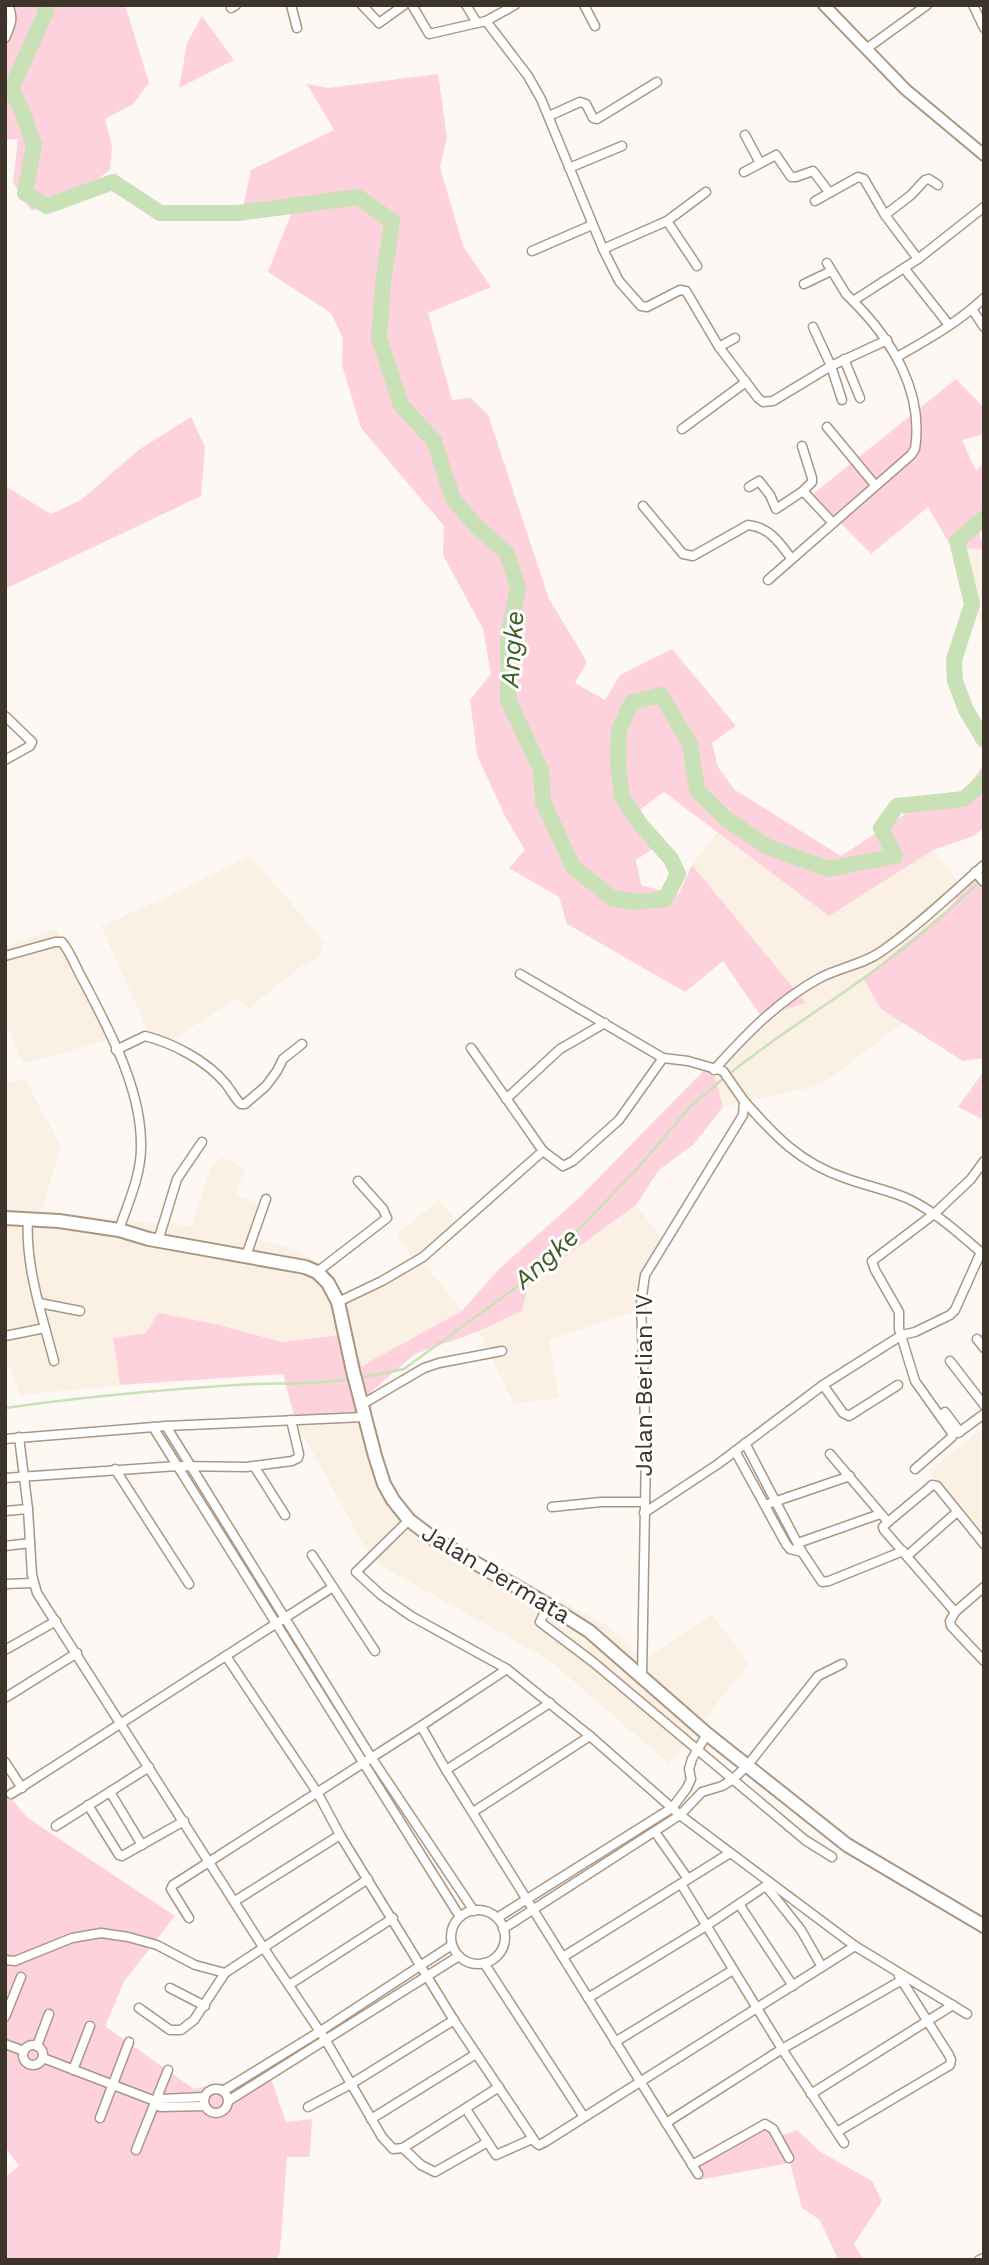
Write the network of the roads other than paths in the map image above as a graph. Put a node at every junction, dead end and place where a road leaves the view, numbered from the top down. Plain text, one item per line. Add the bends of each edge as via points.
1 (8, 5) edge
2 (291, 5) edge
3 (362, 5) edge
4 (404, 5) edge
5 (412, 5) edge
6 (466, 5) edge
7 (515, 5) edge
8 (584, 5) edge
9 (824, 5) edge
10 (927, 5) edge
11 (973, 5) edge
12 (482, 22) junction
13 (595, 26) dead end
14 (297, 28) dead end
15 (984, 28) edge
16 (5, 38) edge
17 (866, 49) junction
18 (657, 82) dead end
19 (549, 116) junction
20 (745, 135) dead end
21 (622, 146) dead end
22 (984, 155) edge
23 (760, 163) junction
24 (569, 168) junction
25 (744, 172) dead end
26 (938, 185) dead end
27 (706, 192) dead end
28 (829, 192) junction
29 (815, 201) dead end
30 (984, 207) edge
31 (885, 215) junction
32 (667, 221) junction
33 (592, 225) junction
34 (603, 249) junction
35 (532, 251) dead end
36 (918, 259) junction
37 (697, 266) dead end
38 (904, 268) junction
39 (804, 284) dead end
40 (984, 298) edge
41 (853, 301) junction
42 (972, 309) junction
43 (949, 325) junction
44 (813, 327) dead end
45 (984, 327) edge
46 (735, 338) dead end
47 (887, 340) junction
48 (719, 347) junction
49 (897, 357) junction
50 (844, 359) junction
51 (831, 366) junction
52 (746, 382) junction
53 (860, 398) dead end
54 (842, 400) dead end
55 (827, 427) dead end
56 (682, 429) dead end
57 (802, 446) dead end
58 (875, 485) junction
59 (748, 486) dead end
60 (803, 491) junction
61 (643, 506) dead end
62 (833, 523) junction
63 (792, 558) junction
64 (768, 580) dead end
65 (5, 716) edge
66 (5, 760) edge
67 (984, 865) edge
68 (976, 873) junction
69 (983, 881) edge
70 (5, 956) edge
71 (520, 974) dead end
72 (605, 1023) junction
73 (302, 1044) dead end
74 (471, 1048) dead end
75 (116, 1050) junction
76 (663, 1058) junction
77 (718, 1070) junction
78 (506, 1099) junction
79 (744, 1101) junction
80 (202, 1142) dead end
81 (543, 1151) junction
82 (984, 1161) edge
83 (358, 1181) dead end
84 (266, 1199) dead end
85 (934, 1214) junction
86 (5, 1218) edge
87 (28, 1219) junction
88 (119, 1230) junction
89 (158, 1241) junction
90 (982, 1254) edge
91 (246, 1256) junction
92 (317, 1272) junction
93 (338, 1302) junction
94 (39, 1303) junction
95 (80, 1311) dead end
96 (45, 1328) junction
97 (902, 1335) junction
98 (5, 1336) edge
99 (977, 1339) dead end
100 (984, 1348) edge
101 (502, 1351) dead end
102 (54, 1361) dead end
103 (950, 1361) dead end
104 (922, 1382) dead end
105 (823, 1385) junction
106 (898, 1385) dead end
107 (361, 1405) junction
108 (984, 1405) edge
109 (984, 1414) edge
110 (291, 1420) junction
111 (166, 1426) junction
112 (152, 1427) junction
113 (19, 1437) junction
114 (5, 1439) edge
115 (745, 1443) junction
116 (735, 1451) junction
117 (830, 1454) dead end
118 (177, 1466) junction
119 (254, 1466) junction
120 (191, 1467) junction
121 (115, 1469) junction
122 (915, 1469) dead end
123 (850, 1476) junction
124 (24, 1477) junction
125 (5, 1478) edge
126 (776, 1500) junction
127 (645, 1502) junction
128 (765, 1505) junction
129 (552, 1507) dead end
130 (28, 1509) junction
131 (5, 1511) edge
132 (957, 1512) junction
133 (644, 1513) junction
134 (880, 1514) junction
135 (285, 1515) dead end
136 (409, 1520) junction
137 (888, 1522) junction
138 (30, 1543) junction
139 (984, 1544) edge
140 (5, 1546) edge
141 (800, 1548) junction
142 (905, 1553) junction
143 (312, 1555) dead end
144 (33, 1583) junction
145 (5, 1584) edge
146 (189, 1584) dead end
147 (332, 1587) junction
148 (982, 1593) edge
149 (548, 1605) junction
150 (955, 1612) junction
151 (285, 1618) junction
152 (56, 1621) junction
153 (276, 1624) junction
154 (5, 1650) edge
155 (375, 1651) dead end
156 (77, 1653) junction
157 (226, 1656) junction
158 (984, 1661) edge
159 (842, 1664) dead end
160 (507, 1669) junction
161 (642, 1675) junction
162 (661, 1692) junction
163 (5, 1698) edge
164 (550, 1703) junction
165 (643, 1704) junction
166 (122, 1724) junction
167 (421, 1726) junction
168 (707, 1734) junction
169 (590, 1736) junction
170 (698, 1750) junction
171 (371, 1757) junction
172 (5, 1762) edge
173 (362, 1762) junction
174 (747, 1766) junction
175 (149, 1767) junction
176 (446, 1770) junction
177 (732, 1780) junction
178 (22, 1788) junction
179 (110, 1792) junction
180 (317, 1792) junction
181 (11, 1794) dead end
182 (88, 1805) junction
183 (672, 1808) junction
184 (473, 1812) junction
185 (680, 1815) junction
186 (184, 1821) junction
187 (55, 1826) dead end
188 (655, 1832) junction
189 (340, 1835) junction
190 (142, 1845) junction
191 (730, 1853) junction
192 (832, 1857) dead end
193 (210, 1861) junction
194 (368, 1879) junction
195 (684, 1882) junction
196 (768, 1884) junction
197 (527, 1900) junction
198 (235, 1901) junction
199 (739, 1904) junction
200 (533, 1909) junction
201 (474, 1911) junction
202 (460, 1917) junction
203 (393, 1918) junction
204 (496, 1918) junction
205 (189, 1919) dead end
206 (706, 1926) junction
207 (984, 1926) edge
208 (503, 1929) junction
209 (452, 1945) junction
210 (855, 1946) junction
211 (263, 1947) junction
212 (458, 1956) junction
213 (563, 1957) junction
214 (5, 1960) edge
215 (484, 1963) junction
216 (422, 1965) junction
217 (822, 1967) junction
218 (893, 1968) junction
219 (733, 1970) junction
220 (225, 1973) junction
221 (428, 1974) junction
222 (21, 1977) dead end
223 (902, 1980) junction
224 (289, 1985) junction
225 (793, 1986) junction
226 (170, 1987) dead end
227 (588, 1998) junction
228 (953, 2004) junction
229 (205, 2006) junction
230 (139, 2008) dead end
231 (757, 2009) junction
232 (49, 2014) dead end
233 (967, 2014) dead end
234 (5, 2017) edge
235 (454, 2020) junction
236 (928, 2021) junction
237 (90, 2026) dead end
238 (322, 2036) junction
239 (130, 2042) dead end
240 (615, 2042) junction
241 (5, 2044) edge
242 (37, 2046) junction
243 (782, 2049) junction
244 (24, 2052) junction
245 (476, 2054) junction
246 (43, 2058) junction
247 (73, 2070) junction
248 (167, 2070) dead end
249 (639, 2081) junction
250 (351, 2084) junction
251 (113, 2085) junction
252 (499, 2087) junction
253 (223, 2091) junction
254 (811, 2094) junction
255 (155, 2101) junction
256 (205, 2101) junction
257 (229, 2101) junction
258 (308, 2107) dead end
259 (466, 2109) junction
260 (584, 2117) junction
261 (100, 2118) dead end
262 (372, 2119) junction
263 (666, 2123) junction
264 (837, 2132) junction
265 (532, 2139) junction
266 (486, 2143) junction
267 (844, 2143) dead end
268 (404, 2148) junction
269 (136, 2150) dead end
270 (789, 2158) dead end
271 (692, 2165) junction
272 (698, 2174) dead end

1 - 16 street via 12,14
2 - 14 street
3 - 4 street via 379,23
5 - 12 street via 427,33
6 - 12 street
7 - 12 street
8 - 13 street
9 - 17 main road
10 - 17 street
11 - 15 street
12 - 19 street via 528,76
17 - 22 main road via 905,89
18 - 19 street via 597,119 580,102
19 - 24 street
20 - 23 street
21 - 24 street
23 - 25 street
23 - 28 street via 776,155 790,177 813,171
24 - 33 street
26 - 31 street via 925,180
27 - 32 street
28 - 29 street
28 - 31 street via 860,177
30 - 36 street
31 - 36 street
32 - 34 street
32 - 37 street
33 - 34 street
33 - 35 street
34 - 48 street via 620,281 641,306 686,291
36 - 38 street
38 - 41 street
38 - 43 street
39 - 41 street via 829,267
40 - 42 street
41 - 47 street
42 - 43 street
42 - 45 street
43 - 49 street
44 - 51 street
46 - 48 street
47 - 49 street
47 - 50 street
48 - 52 street
49 - 58 street via 912,393 915,449
50 - 51 street
50 - 53 street
51 - 52 street via 767,402
51 - 54 street
52 - 56 street
55 - 58 street
57 - 60 street via 812,478
58 - 62 street
59 - 60 street via 759,481 776,509
60 - 62 street
61 - 63 street via 683,554 693,556 748,525 776,537
62 - 63 street
63 - 64 street
65 - 66 street via 32,742
67 - 68 street
68 - 69 street
68 - 77 street via 881,952 821,977 793,996 741,1040
70 - 75 street via 62,942
71 - 72 street
72 - 76 street
72 - 78 street via 560,1049
73 - 75 street via 282,1059 266,1086 245,1104 203,1064 164,1043 145,1036
74 - 78 street
75 - 88 street via 133,1095 141,1146 140,1164
76 - 77 street
76 - 81 street via 628,1110 573,1161 563,1166
77 - 79 street
78 - 81 street
79 - 85 street via 784,1144 816,1167 895,1194
79 - 127 street, Jalan Berlian IV via 743,1115 645,1275
80 - 89 street via 177,1179
81 - 93 street via 423,1257
82 - 85 street
83 - 92 street via 387,1218
84 - 91 street
85 - 90 street
85 - 97 street via 872,1261 899,1312
86 - 87 main road
87 - 88 main road
87 - 94 street
88 - 89 main road
89 - 91 main road
90 - 97 street via 955,1310
91 - 92 main road
92 - 93 main road, Jalan Permata
93 - 107 main road, Jalan Permata
94 - 95 street
94 - 96 street
96 - 98 street
96 - 102 street
97 - 105 street
97 - 122 street via 915,1381 952,1433
99 - 100 street
101 - 107 street via 424,1368
103 - 108 street
104 - 109 street via 958,1433
105 - 106 street via 849,1416
105 - 115 street
107 - 110 street
107 - 136 main road, Jalan Permata via 384,1484
110 - 111 street
110 - 119 street via 298,1458
111 - 112 street
111 - 120 street
112 - 113 street
112 - 118 street
113 - 114 street
113 - 124 street
115 - 116 street
115 - 126 street
116 - 128 street
116 - 133 street
117 - 123 street
118 - 120 street
118 - 121 street
118 - 153 street
119 - 120 street
119 - 135 street
120 - 151 street
121 - 124 street
121 - 146 street
123 - 126 street
123 - 134 street
124 - 125 street
124 - 130 street
126 - 128 street
126 - 141 street
127 - 129 street
127 - 133 street, Jalan Berlian IV
128 - 141 street via 790,1549
130 - 131 street
130 - 138 street
132 - 137 street via 932,1485
132 - 139 street
132 - 142 street
133 - 161 street, Jalan Berlian IV
134 - 137 street
134 - 141 street
136 - 149 main road, Jalan Permata
136 - 160 street via 356,1572 411,1616
137 - 142 street via 884,1530
138 - 140 street
138 - 144 street
141 - 142 street via 824,1582
142 - 150 street
143 - 147 street
144 - 145 street
144 - 152 street
147 - 151 street
147 - 155 street
148 - 150 street
149 - 161 main road, Jalan Permata
149 - 165 street via 540,1622
150 - 158 street via 951,1626
151 - 153 street
151 - 171 street
152 - 154 street
152 - 156 street
153 - 157 street
153 - 173 street
156 - 163 street
156 - 166 street
157 - 166 street
157 - 180 street
159 - 174 street via 818,1676
160 - 164 street
160 - 167 street
161 - 162 main road, Jalan Permata
162 - 165 street
162 - 168 main road, Jalan Permata
164 - 169 street
164 - 176 street
165 - 170 street
166 - 175 street
166 - 178 street
167 - 171 street
167 - 176 street
168 - 170 street
168 - 174 main road, Jalan Permata
169 - 183 street
169 - 184 street
170 - 177 street
170 - 183 street via 689,1769 690,1783
171 - 173 street
171 - 201 street
172 - 178 street
173 - 180 street
173 - 202 street
174 - 177 street
174 - 207 main road, Jalan Permata via 847,1845
175 - 179 street
175 - 186 street
176 - 184 street
177 - 185 street via 702,1792
177 - 192 street
178 - 181 street
179 - 182 street
179 - 190 street
180 - 189 street
180 - 193 street
182 - 187 street
182 - 190 street via 120,1856
183 - 185 street
183 - 197 street
184 - 197 street
185 - 188 street
185 - 191 street
186 - 190 street
186 - 193 street
188 - 195 street
188 - 200 street
189 - 194 street
189 - 198 street
191 - 195 street
191 - 196 street
193 - 198 street
193 - 205 street via 171,1886
194 - 203 street
194 - 211 street
195 - 206 street
195 - 213 street
196 - 199 street
196 - 210 street
196 - 217 street
197 - 200 street
197 - 204 street
198 - 211 street
199 - 206 street
199 - 225 street
200 - 208 street
200 - 213 street
201 - 202 street
201 - 204 street
202 - 209 street via 453,1927
203 - 216 street
203 - 224 street
204 - 208 street
206 - 219 street
206 - 227 street
208 - 215 street via 500,1953
209 - 212 street
209 - 216 street
210 - 217 street
210 - 218 street
211 - 220 street
211 - 224 street
212 - 215 street via 470,1963
212 - 221 street
213 - 227 street
214 - 220 street via 15,1961 72,1938 101,1933 158,1945 195,1965
215 - 260 street
216 - 221 street
216 - 238 street
217 - 225 street
218 - 223 street
218 - 228 street
219 - 231 street
219 - 240 street
220 - 229 street
221 - 235 street
221 - 238 street
222 - 234 street
223 - 236 street
223 - 243 street
224 - 238 street
225 - 231 street
226 - 229 street
227 - 240 street
228 - 233 street
228 - 236 street
229 - 230 street via 176,2031
231 - 243 street
231 - 249 street
232 - 242 street
235 - 245 street
235 - 250 street
236 - 254 street
236 - 264 street via 949,2055 950,2065
237 - 247 street
238 - 250 street
238 - 253 street
238 - 257 street
239 - 251 street
240 - 249 street
241 - 244 street
242 - 244 street
242 - 246 street
243 - 254 street
243 - 263 street
244 - 246 street via 30,2064
245 - 252 street
245 - 262 street
246 - 247 street
247 - 251 street
248 - 255 street
249 - 260 street
249 - 263 street
250 - 258 street
250 - 262 street
251 - 255 street
251 - 261 street
252 - 259 street
252 - 265 street
253 - 256 street via 213,2090
253 - 257 street
254 - 264 street
255 - 256 street
255 - 269 street
256 - 257 street via 210,2112 217,2114
259 - 266 street
259 - 268 street
260 - 265 street via 542,2144
262 - 268 street via 387,2144
263 - 271 street
264 - 267 street
265 - 266 street via 499,2155
266 - 268 street via 435,2172
270 - 271 street via 773,2129 765,2124
271 - 272 street

